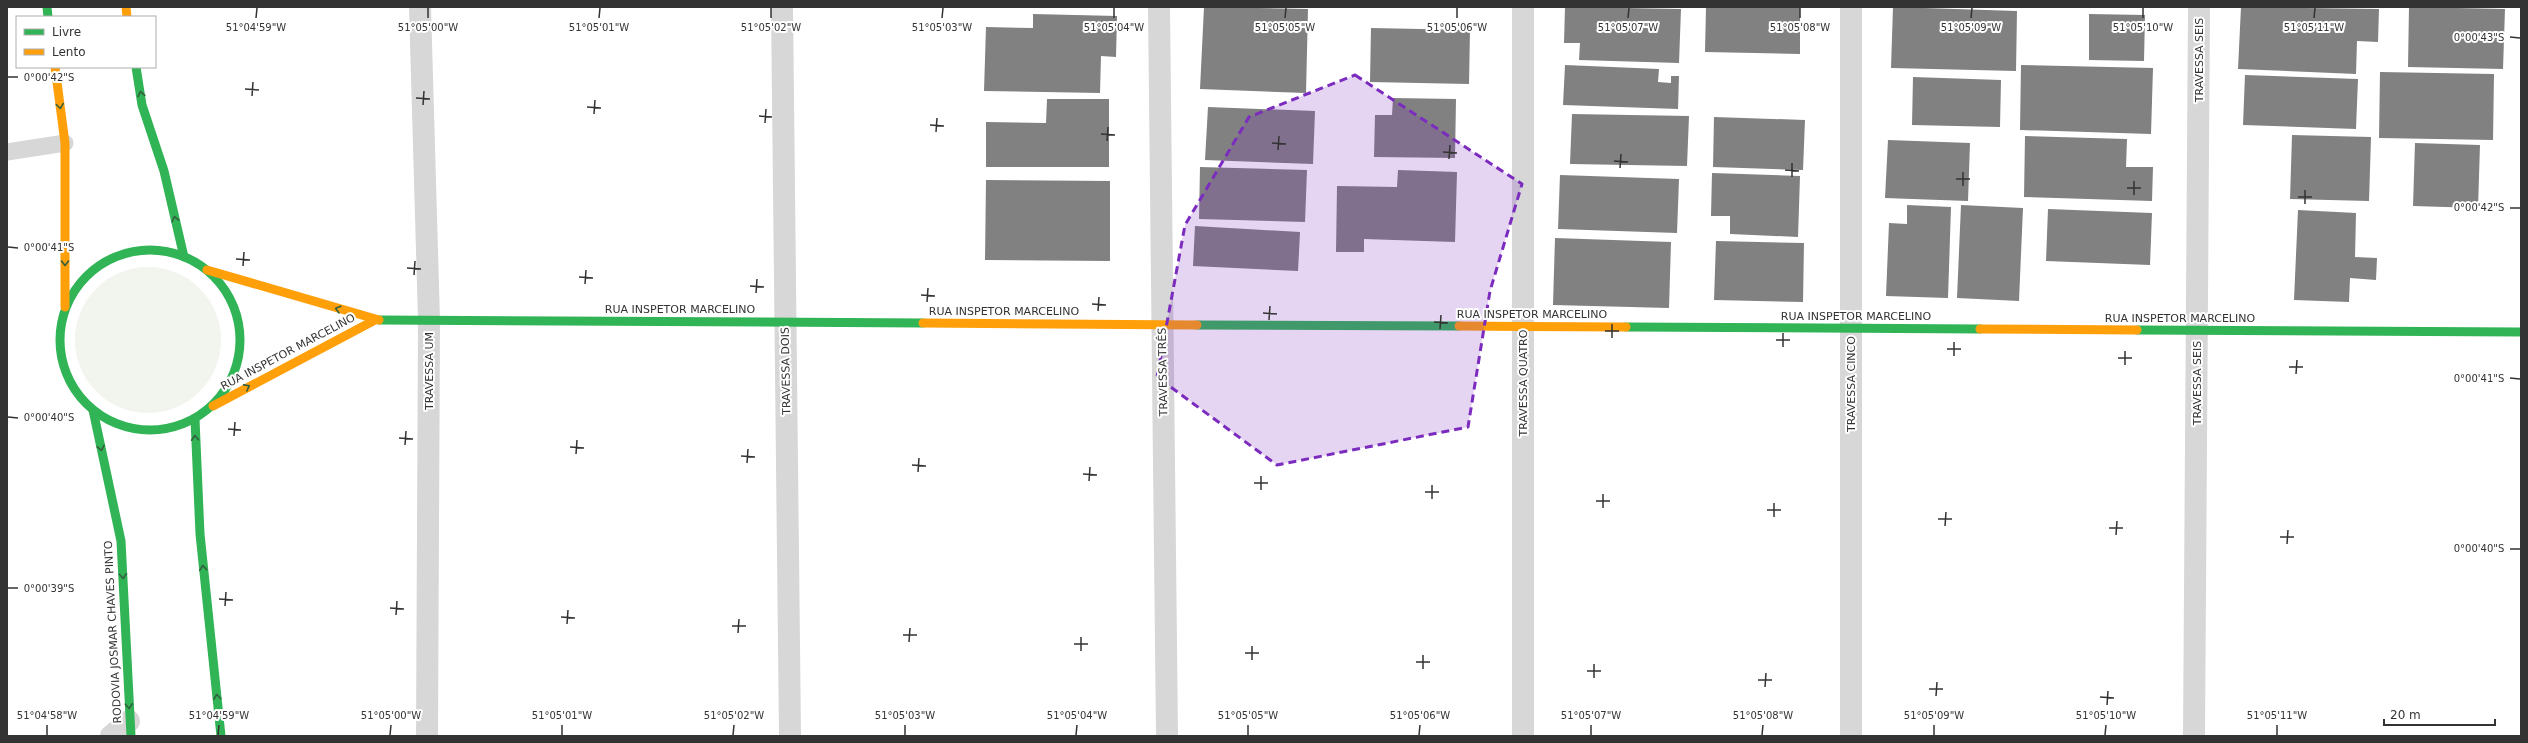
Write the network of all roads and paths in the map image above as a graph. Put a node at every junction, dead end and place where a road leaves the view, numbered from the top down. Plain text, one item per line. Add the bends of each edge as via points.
1 (420, 7) edge
2 (782, 7) edge
3 (1159, 7) edge
4 (1523, 7) edge
5 (1851, 7) edge
6 (2199, 7) edge
7 (55, 68) edge
8 (136, 68) edge
9 (64, 143) junction
10 (7, 152) edge
11 (184, 257) junction
12 (207, 270) junction
13 (65, 308) junction
14 (375, 320) junction
15 (430, 320) junction
16 (786, 322) junction
17 (1162, 324) junction
18 (1523, 326) junction
19 (1851, 328) junction
20 (2197, 330) junction
21 (2521, 332) edge
22 (212, 406) junction
23 (93, 410) junction
24 (195, 419) junction
25 (130, 728) edge
26 (111, 736) edge
27 (221, 736) edge
28 (427, 736) edge
29 (790, 736) edge
30 (1167, 736) edge
31 (1523, 736) edge
32 (1851, 736) edge
33 (2194, 736) edge

1 - 15 street, TRAVESSA UM
2 - 16 street, TRAVESSA DOIS
3 - 17 street, TRAVESSA TRÊS
4 - 18 street, TRAVESSA QUATRO
5 - 19 street, TRAVESSA CINCO
6 - 20 street, TRAVESSA SEIS
7 -> 9 street, RODOVIA JOSMAR CHAVES PINTO
11 -> 8 street via 164,171 142,105
9 - 10 lane
9 -> 13 street, RODOVIA JOSMAR CHAVES PINTO
11 - 12 street, RODOVIA JOSMAR CHAVES PINTO
11 - 13 street, RODOVIA JOSMAR CHAVES PINTO via 144,250 111,260 88,274
14 -> 12 street, RUA INSPETOR MARCELINO
12 - 22 street, RODOVIA JOSMAR CHAVES PINTO via 231,300 241,336 234,374
13 - 23 street, RODOVIA JOSMAR CHAVES PINTO via 60,326 63,364 73,387
14 - 15 street, RUA INSPETOR MARCELINO
22 -> 14 street, RUA INSPETOR MARCELINO
15 - 16 street, RUA INSPETOR MARCELINO
15 - 28 street, TRAVESSA UM
16 - 17 street, RUA INSPETOR MARCELINO
16 - 29 street, TRAVESSA DOIS
17 - 18 street, RUA INSPETOR MARCELINO
17 - 30 street, TRAVESSA TRÊS
18 - 19 street, RUA INSPETOR MARCELINO
18 - 31 street, TRAVESSA QUATRO
19 - 20 street, RUA INSPETOR MARCELINO
19 - 32 street, TRAVESSA CINCO
20 - 21 street, RUA INSPETOR MARCELINO
20 - 33 street, TRAVESSA SEIS
22 - 24 street, RODOVIA JOSMAR CHAVES PINTO
23 - 24 street, RODOVIA JOSMAR CHAVES PINTO via 116,424 143,430 169,428
23 -> 25 street, RODOVIA JOSMAR CHAVES PINTO via 121,541
27 -> 24 street via 200,534
25 - 26 street

